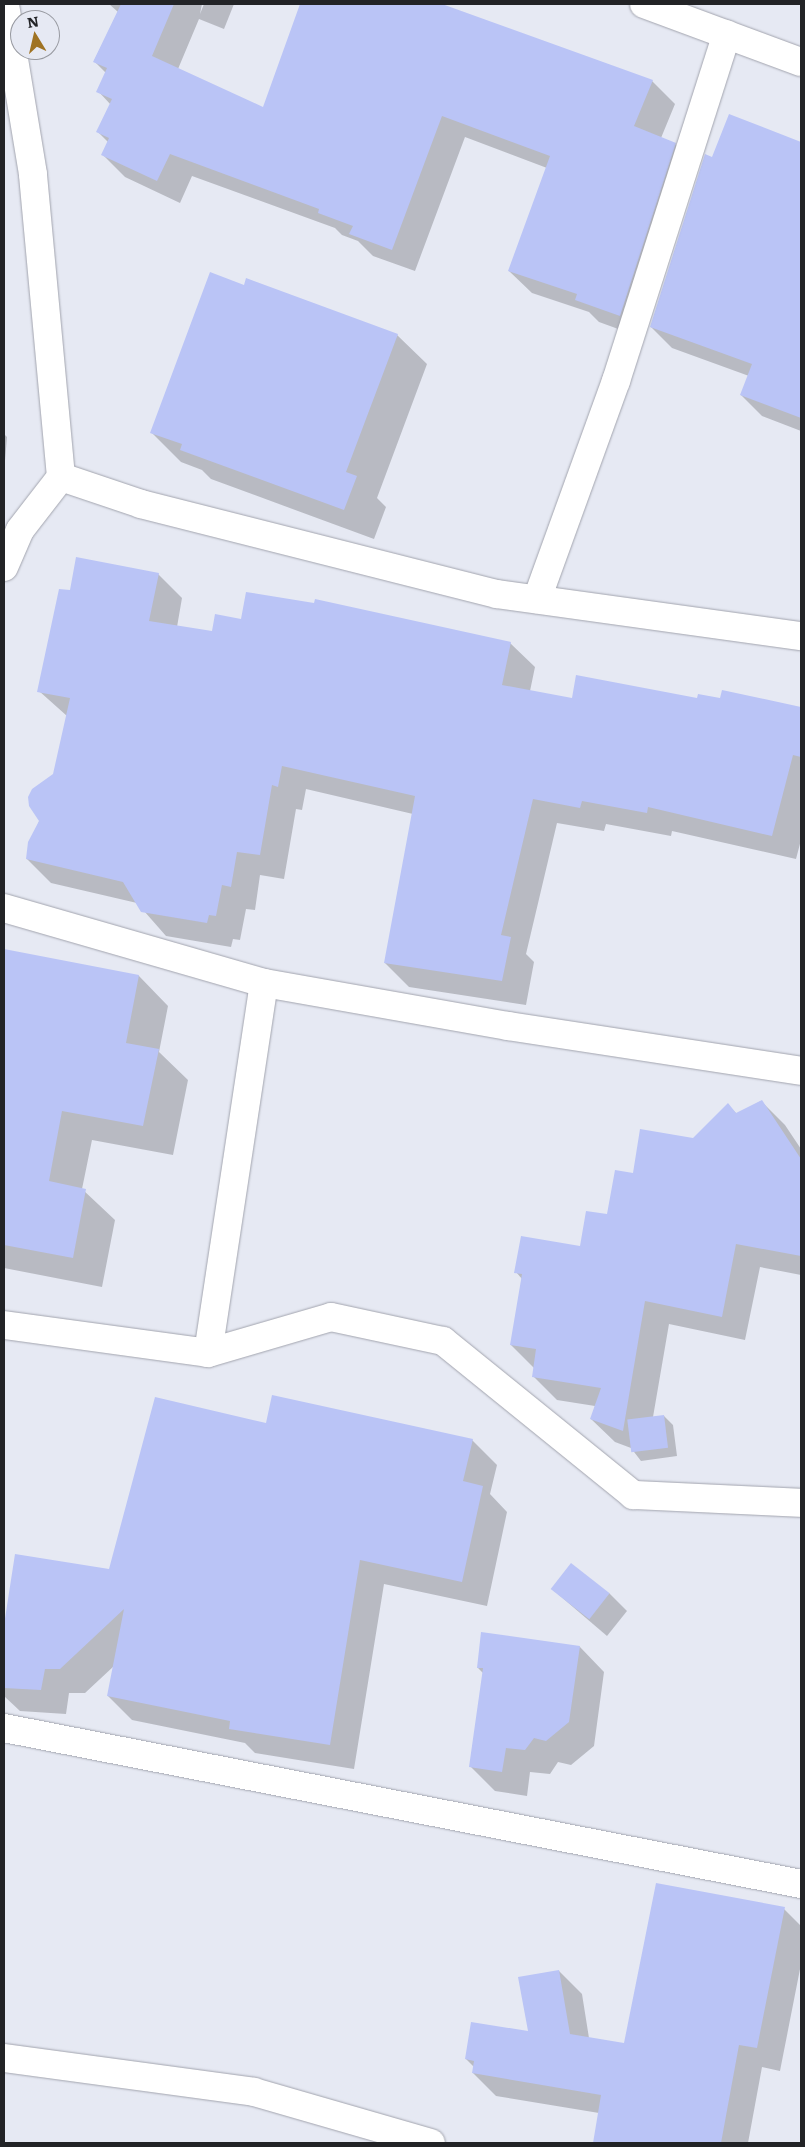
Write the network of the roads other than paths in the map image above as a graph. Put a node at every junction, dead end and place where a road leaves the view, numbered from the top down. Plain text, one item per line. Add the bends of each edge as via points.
1 (5, 4) edge
2 (644, 4) edge
3 (727, 34) junction
4 (801, 62) edge
5 (60, 477) junction
6 (12, 528) edge
7 (4, 567) edge
8 (537, 599) junction
9 (801, 636) edge
10 (4, 908) edge
11 (264, 983) junction
12 (801, 1071) edge
13 (4, 1325) edge
14 (208, 1353) junction
15 (801, 1503) edge
16 (4, 1728) edge
17 (801, 1884) edge
18 (4, 2058) edge
19 (431, 2143) edge

1 - 5 street via 34,174
2 - 3 street
3 - 4 street
3 - 8 street via 616,381
5 - 6 street
5 - 8 street via 141,504 497,594
6 - 7 street
8 - 9 street
10 - 11 street
11 - 12 street via 508,1026
11 - 14 street
13 - 14 street
14 - 15 street via 331,1317 443,1341 633,1495
16 - 17 street
18 - 19 street via 254,2092

